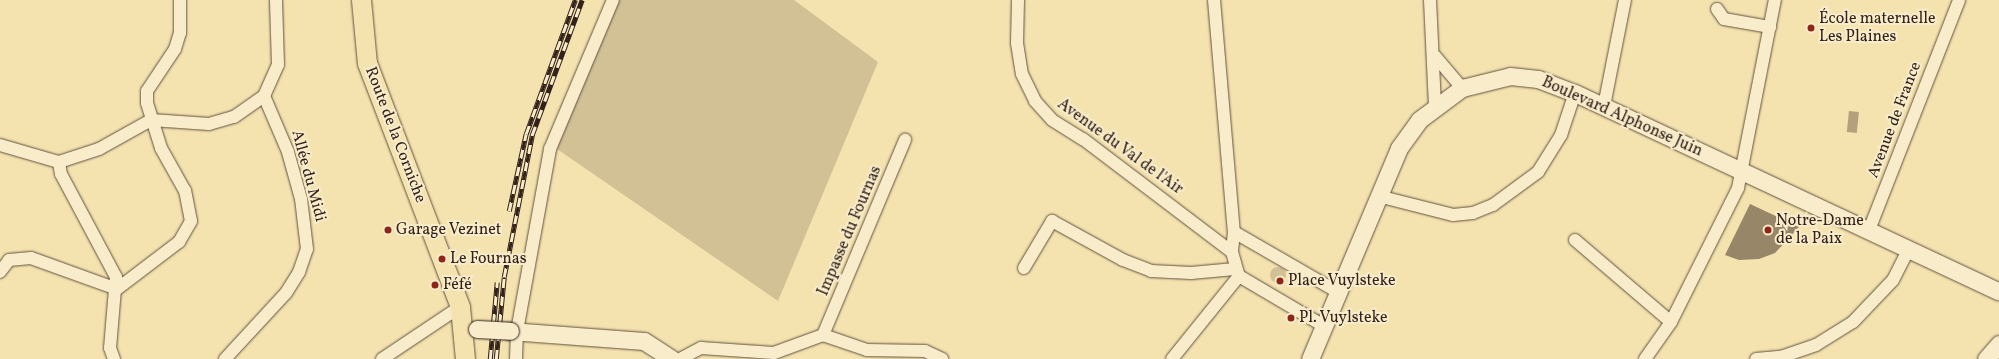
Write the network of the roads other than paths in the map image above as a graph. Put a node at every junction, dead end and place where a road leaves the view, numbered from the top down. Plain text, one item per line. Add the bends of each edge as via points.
1 (180, 0) edge
2 (276, 0) edge
3 (361, 0) edge
4 (612, 0) edge
5 (1018, 0) edge
6 (1214, 0) edge
7 (1430, 0) edge
8 (1625, 0) edge
9 (1775, 0) edge
10 (1959, 0) edge
11 (1717, 9) dead end
12 (1770, 27) junction
13 (1434, 56) junction
14 (1462, 88) junction
15 (1574, 93) junction
16 (264, 96) junction
17 (1435, 106) junction
18 (1604, 106) junction
19 (151, 120) junction
20 (905, 140) dead end
21 (0, 145) edge
22 (59, 162) junction
23 (1741, 170) junction
24 (1378, 196) junction
25 (1869, 230) junction
26 (1234, 232) junction
27 (1575, 240) dead end
28 (1910, 249) junction
29 (1232, 252) junction
30 (1024, 268) dead end
31 (0, 272) edge
32 (1237, 272) junction
33 (117, 289) junction
34 (1338, 292) junction
35 (1999, 292) edge
36 (460, 307) junction
37 (1671, 322) junction
38 (1324, 326) junction
39 (471, 329) junction
40 (513, 331) junction
41 (823, 335) junction
42 (1999, 344) edge
43 (114, 359) edge
44 (225, 359) edge
45 (382, 359) edge
46 (465, 359) edge
47 (516, 359) edge
48 (672, 359) edge
49 (680, 359) edge
50 (942, 359) edge
51 (1172, 359) edge
52 (1310, 359) edge
53 (1645, 359) edge
54 (1756, 359) edge
55 (1986, 359) edge

1 - 19 street via 180,33 175,49 147,91
2 - 16 street via 278,65
3 - 36 main road, Route de la Corniche via 367,63
4 - 40 street via 550,149
5 - 29 street, Avenue du Val de l'Air via 1020,58 1035,101 1052,120 1096,148
6 - 26 street
7 - 13 street via 1428,16
8 - 18 street
9 - 12 street
10 - 25 street, Avenue de France
11 - 12 street via 1724,19
12 - 23 street
13 - 14 street
13 - 17 street
14 - 15 street, Boulevard Alphonse Juin via 1510,76 1538,79
14 - 17 street, Boulevard Alphonse Juin
15 - 18 street, Boulevard Alphonse Juin
15 - 24 street via 1561,135 1538,172 1493,205 1473,213 1453,215 1425,210
16 - 19 street via 234,117 209,124
16 - 44 street, Allée du Midi via 282,138 301,199 307,250 299,272 286,293
17 - 24 street, Boulevard Alphonse Juin via 1418,120 1399,148
18 - 23 street, Boulevard Alphonse Juin
19 - 22 street via 99,149
19 - 33 street via 185,191 191,221 179,242
20 - 41 street, Impasse du Fournas
21 - 22 street
22 - 33 street via 61,174 116,277
23 - 25 street, Boulevard Alphonse Juin
23 - 37 street via 1738,188
24 - 34 street, Boulevard Alphonse Juin
25 - 28 street, Boulevard Alphonse Juin
26 - 29 street
26 - 34 street
27 - 37 street
28 - 35 street, Boulevard Alphonse Juin
28 - 54 street via 1893,280 1853,322 1816,345 1781,357
29 - 32 street
30 - 32 street via 1052,221 1123,260 1151,271
31 - 33 street via 10,260 31,258
32 - 38 street
32 - 51 street
33 - 43 street via 110,348
34 - 38 street, Boulevard Alphonse Juin
36 - 39 main road, Route de la Corniche
36 - 45 street
37 - 53 street
38 - 52 street, Boulevard Alphonse Juin
39 - 40 street, bridge
39 - 46 main road, Route de la Corniche
40 - 47 street
40 - 48 street via 644,341
41 - 49 street via 774,353 701,348
41 - 50 street via 867,350 925,351
42 - 55 street

